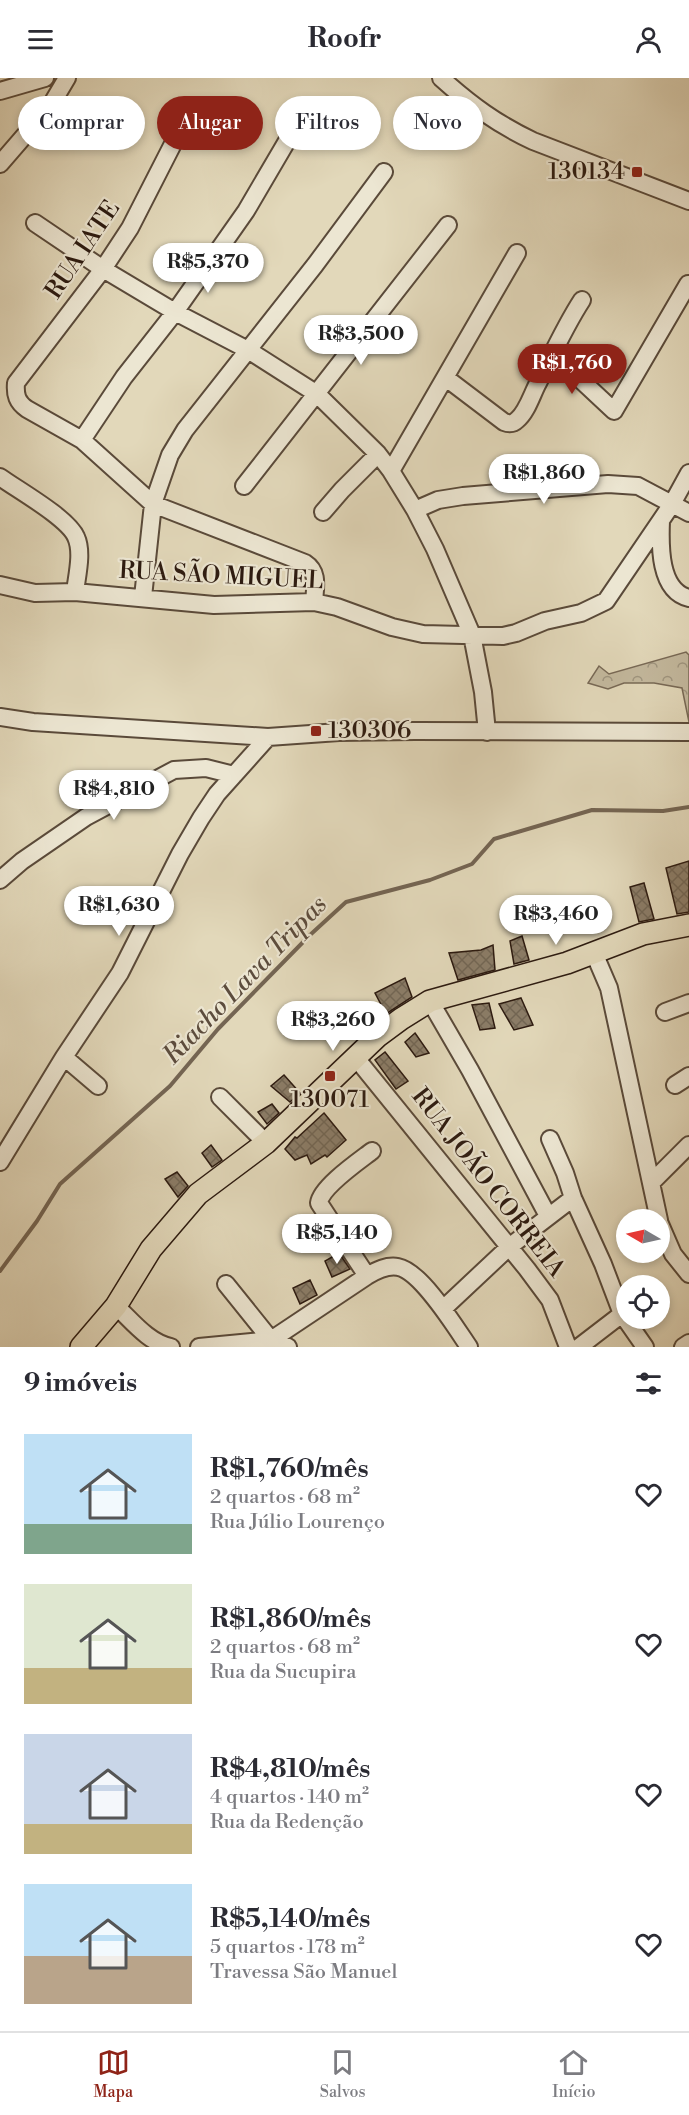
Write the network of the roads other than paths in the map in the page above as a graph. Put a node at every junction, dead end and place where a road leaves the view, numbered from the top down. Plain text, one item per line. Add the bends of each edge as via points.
1 (45, 78) edge
2 (67, 78) edge
3 (441, 78) edge
4 (0, 91) edge
5 (170, 150) edge
6 (282, 150) edge
7 (0, 164) edge
8 (384, 172) dead end
9 (689, 201) edge
10 (35, 223) dead end
11 (448, 225) dead end
12 (517, 254) dead end
13 (103, 269) junction
14 (687, 284) dead end
15 (582, 300) dead end
16 (174, 312) junction
17 (248, 351) junction
18 (553, 354) junction
19 (446, 378) junction
20 (316, 394) junction
21 (82, 440) junction
22 (378, 454) junction
23 (391, 471) junction
24 (689, 473) edge
25 (0, 477) edge
26 (244, 486) dead end
27 (153, 504) junction
28 (672, 504) junction
29 (415, 510) junction
30 (323, 512) dead end
31 (689, 513) edge
32 (661, 520) junction
33 (0, 585) edge
34 (75, 592) junction
35 (143, 597) junction
36 (689, 598) edge
37 (314, 602) junction
38 (472, 635) junction
39 (0, 717) edge
40 (487, 732) junction
41 (689, 732) edge
42 (268, 737) junction
43 (234, 775) junction
44 (0, 879) edge
45 (689, 926) edge
46 (594, 953) junction
47 (430, 1001) junction
48 (689, 1003) edge
49 (665, 1012) dead end
50 (64, 1057) junction
51 (356, 1058) junction
52 (98, 1086) dead end
53 (220, 1096) dead end
54 (550, 1139) dead end
55 (266, 1143) junction
56 (689, 1145) edge
57 (372, 1150) dead end
58 (0, 1162) edge
59 (652, 1182) junction
60 (573, 1198) junction
61 (656, 1209) edge
62 (548, 1216) junction
63 (509, 1247) junction
64 (670, 1247) edge
65 (689, 1274) edge
66 (367, 1275) junction
67 (226, 1284) dead end
68 (616, 1298) edge
69 (116, 1306) junction
70 (443, 1309) junction
71 (616, 1319) edge
72 (632, 1329) edge
73 (271, 1340) junction
74 (689, 1343) edge
75 (81, 1347) edge
76 (171, 1347) edge
77 (199, 1347) edge
78 (288, 1347) edge
79 (469, 1347) edge
80 (568, 1347) edge
81 (579, 1347) edge
82 (645, 1347) edge
83 (682, 1347) edge

1 - 4 street
2 - 7 street via 51,105
3 - 9 street via 509,130
5 - 13 street, RUA IATE via 130,228
6 - 16 street via 246,211
8 - 17 street
10 - 13 street
11 - 20 street
12 - 19 street
13 - 16 street
13 - 21 street, RUA IATE via 16,383 20,404
14 - 18 street via 614,411
15 - 18 street
16 - 17 street
16 - 21 street via 124,376
17 - 20 street
17 - 27 street via 185,430 170,455
18 - 19 street via 520,418 509,424
19 - 23 street
20 - 22 street
20 - 26 street
21 - 27 street
22 - 23 street
22 - 30 street
23 - 29 street
24 - 28 street, RUA SÃO MIGUEL
25 - 34 street via 71,528 79,549
27 - 35 street
27 - 37 street via 305,563 314,571
28 - 29 street via 638,486 608,484 463,496 438,500
28 - 31 street
28 - 32 street, RUA SÃO MIGUEL
29 - 38 street
32 - 36 street via 660,550 667,577 675,590
32 - 38 street, RUA SÃO MIGUEL via 606,601 516,633
33 - 34 street, RUA SÃO MIGUEL via 35,593
34 - 35 street, RUA SÃO MIGUEL
35 - 37 street, RUA SÃO MIGUEL via 214,605
37 - 38 street, RUA SÃO MIGUEL via 423,634
38 - 40 street
39 - 42 street
40 - 41 street
40 - 42 street via 339,732
42 - 43 street
43 - 44 street via 206,768 174,770 86,817
43 - 50 street via 201,818 120,973
45 - 46 main road via 643,934
46 - 47 main road
46 - 59 street via 609,988
47 - 51 main road via 390,1026
47 - 62 street
48 - 49 street
50 - 52 street
50 - 58 street
51 - 55 main road
51 - 63 street, RUA JOÃO CORREIA
53 - 55 street
54 - 60 street
55 - 69 main road via 198,1194 151,1249
56 - 59 street
57 - 66 street via 323,1193 319,1203
59 - 61 street
60 - 62 street
60 - 68 street
62 - 63 street
63 - 70 street
63 - 80 street, RUA JOÃO CORREIA via 549,1300
64 - 65 street
66 - 70 street via 390,1267 408,1271
66 - 73 street
67 - 73 street
69 - 75 main road
69 - 76 street via 160,1345
70 - 79 street
71 - 81 street
72 - 82 street
73 - 77 street
73 - 78 street
74 - 83 street

